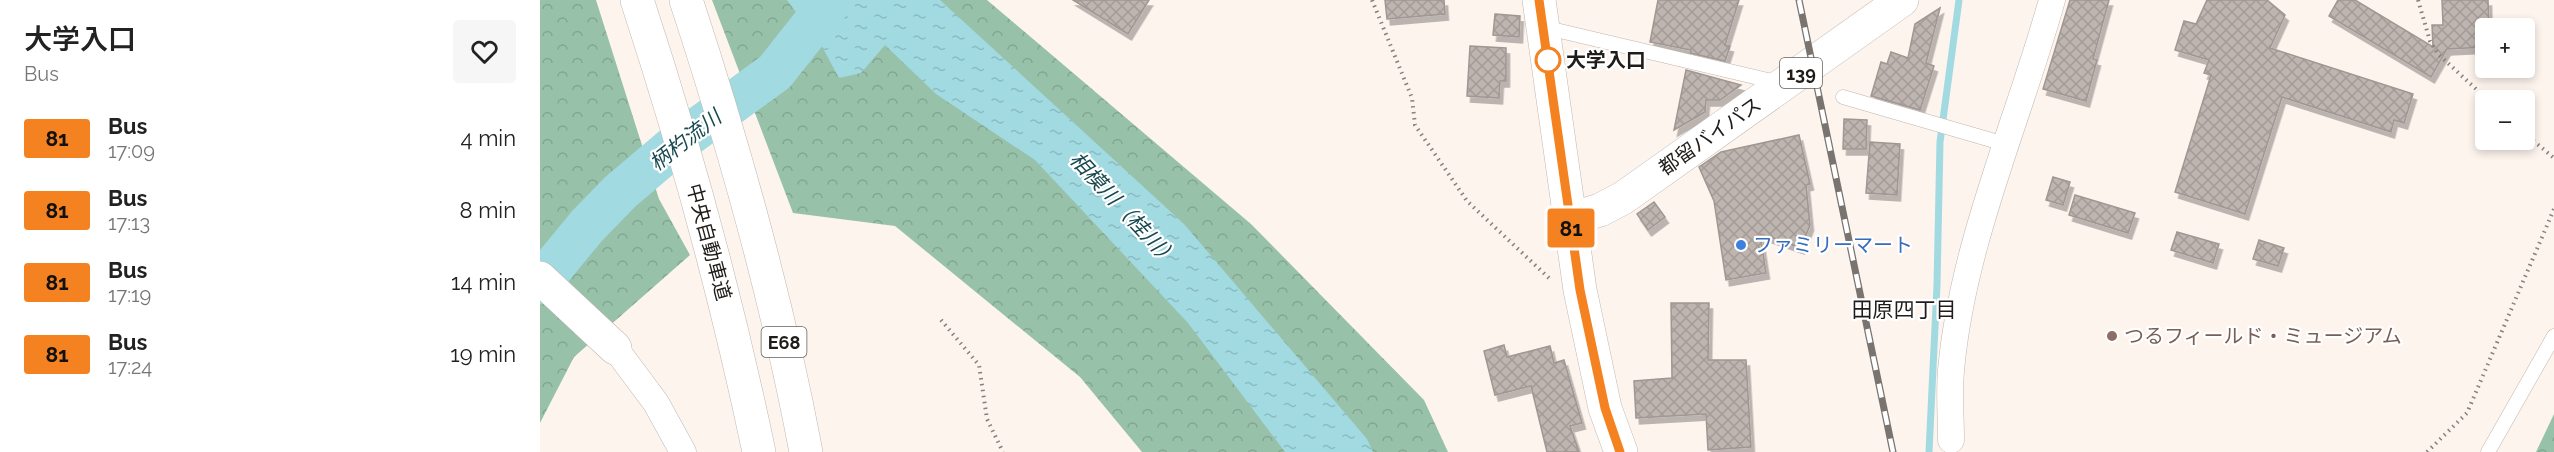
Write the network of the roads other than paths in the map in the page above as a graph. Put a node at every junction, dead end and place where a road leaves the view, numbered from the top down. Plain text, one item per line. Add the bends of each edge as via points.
1 (637, 0) edge
2 (686, 0) edge
3 (1902, 0) edge
4 (2052, 0) edge
5 (1541, 14) edge
6 (1783, 84) junction
7 (1842, 97) dead end
8 (2005, 144) junction
9 (1570, 219) junction
10 (540, 278) edge
11 (2554, 336) edge
12 (615, 348) joint
13 (1951, 440) dead end
14 (683, 452) edge
15 (759, 452) edge
16 (806, 452) edge
17 (1620, 452) edge
18 (2488, 452) edge

1 - 15 main road, 中央自動車道 / E68 via 677,122 713,255
2 - 16 main road, E68 via 757,232
3 - 6 main road, 都留バイパス / 139
4 - 8 street
5 - 6 lane
5 - 9 main road
6 - 9 main road, 都留バイパス / 139 via 1623,198
7 - 8 lane
8 - 13 street via 1960,307 1951,372
9 - 17 main road via 1580,290 1605,408
10 - 12 main road
11 - 18 lane
12 - 14 street via 656,403

